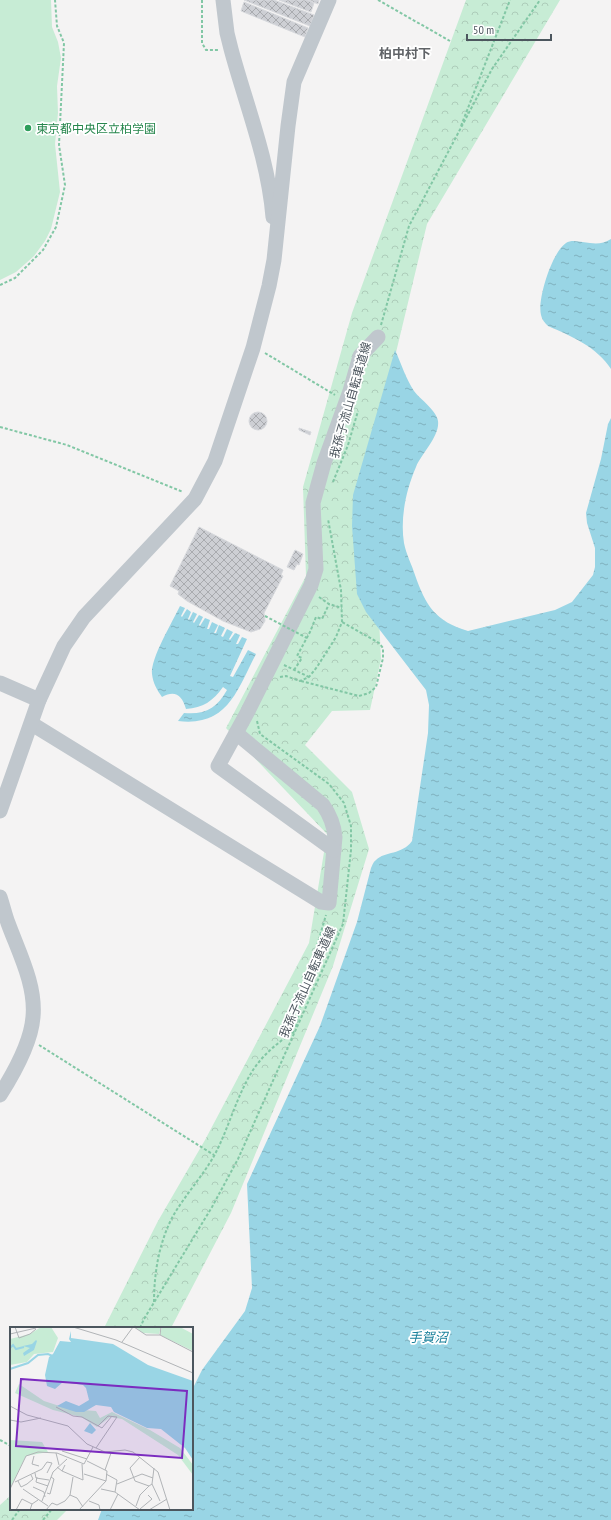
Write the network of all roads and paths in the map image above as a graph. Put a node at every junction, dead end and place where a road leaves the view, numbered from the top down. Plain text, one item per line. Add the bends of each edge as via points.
1 (55, 0) edge
2 (202, 0) edge
3 (223, 0) edge
4 (329, 0) edge
5 (378, 0) edge
6 (510, 0) edge
7 (540, 0) edge
8 (450, 41) dead end
9 (231, 49) junction
10 (457, 136) junction
11 (275, 246) junction
12 (0, 285) edge
13 (378, 337) joint
14 (253, 348) junction
15 (353, 404) junction
16 (0, 427) edge
17 (331, 487) dead end
18 (195, 499) junction
19 (328, 518) dead end
20 (318, 596) dead end
21 (329, 604) junction
22 (342, 608) junction
23 (265, 616) dead end
24 (342, 622) junction
25 (307, 638) junction
26 (284, 665) dead end
27 (294, 670) junction
28 (309, 677) junction
29 (278, 678) dead end
30 (300, 680) junction
31 (0, 683) edge
32 (39, 700) junction
33 (256, 720) dead end
34 (32, 724) junction
35 (236, 733) junction
36 (0, 811) edge
37 (334, 850) junction
38 (0, 897) edge
39 (329, 903) junction
40 (295, 1031) junction
41 (28, 1038) junction
42 (0, 1095) edge
43 (214, 1155) junction
44 (154, 1303) junction
45 (141, 1327) edge
46 (0, 1440) edge
47 (10, 1445) edge
48 (19, 1510) edge
49 (51, 1510) edge
50 (12, 1520) edge
51 (43, 1520) edge

1 - 12 path via 57,26 64,43 59,145 65,185 56,227 43,250 15,278
2 - 9 path via 202,43 206,50
3 - 9 street
4 - 11 street via 294,82
5 - 8 path
6 - 10 path
7 - 10 path, 我孫子流山自転車道線 via 492,69
9 - 11 street via 261,149 272,205
10 - 13 path, 我孫子流山自転車道線 via 409,226
11 - 14 street via 269,286
13 - 15 street via 360,356
14 - 15 path
14 - 18 street via 215,461
15 - 17 path, 我孫子流山自転車道線 via 348,445
15 - 35 street via 324,464 313,503 316,569 313,580
16 - 18 path via 67,445
18 - 32 street via 84,617 64,646
19 - 22 path
20 - 21 path
21 - 22 path
21 - 25 path via 322,619 316,617
22 - 24 path
23 - 25 path, bridge
24 - 28 path via 336,637
24 - 30 path via 379,643 383,648 376,688 359,696
25 - 27 path via 297,656 302,658
26 - 27 path
27 - 28 path
28 - 30 path
29 - 30 path via 286,676
31 - 32 street
32 - 34 street
33 - 40 path, 我孫子流山自転車道線 via 260,734 329,784 344,803 351,826 343,924
34 - 36 street
34 - 39 street via 320,902
35 - 37 street via 323,805 334,827
35 - 37 street via 218,766
37 - 39 street
38 - 41 street via 32,996 33,1018
39 - 40 path
40 - 43 path via 280,1041 250,1074
40 - 44 path, 我孫子流山自転車道線 via 238,1159
41 - 42 street via 18,1066
41 - 43 path
43 - 44 path via 176,1212 164,1238 154,1282
44 - 45 path, 我孫子流山自転車道線
46 - 47 path
48 - 50 path
49 - 51 path

